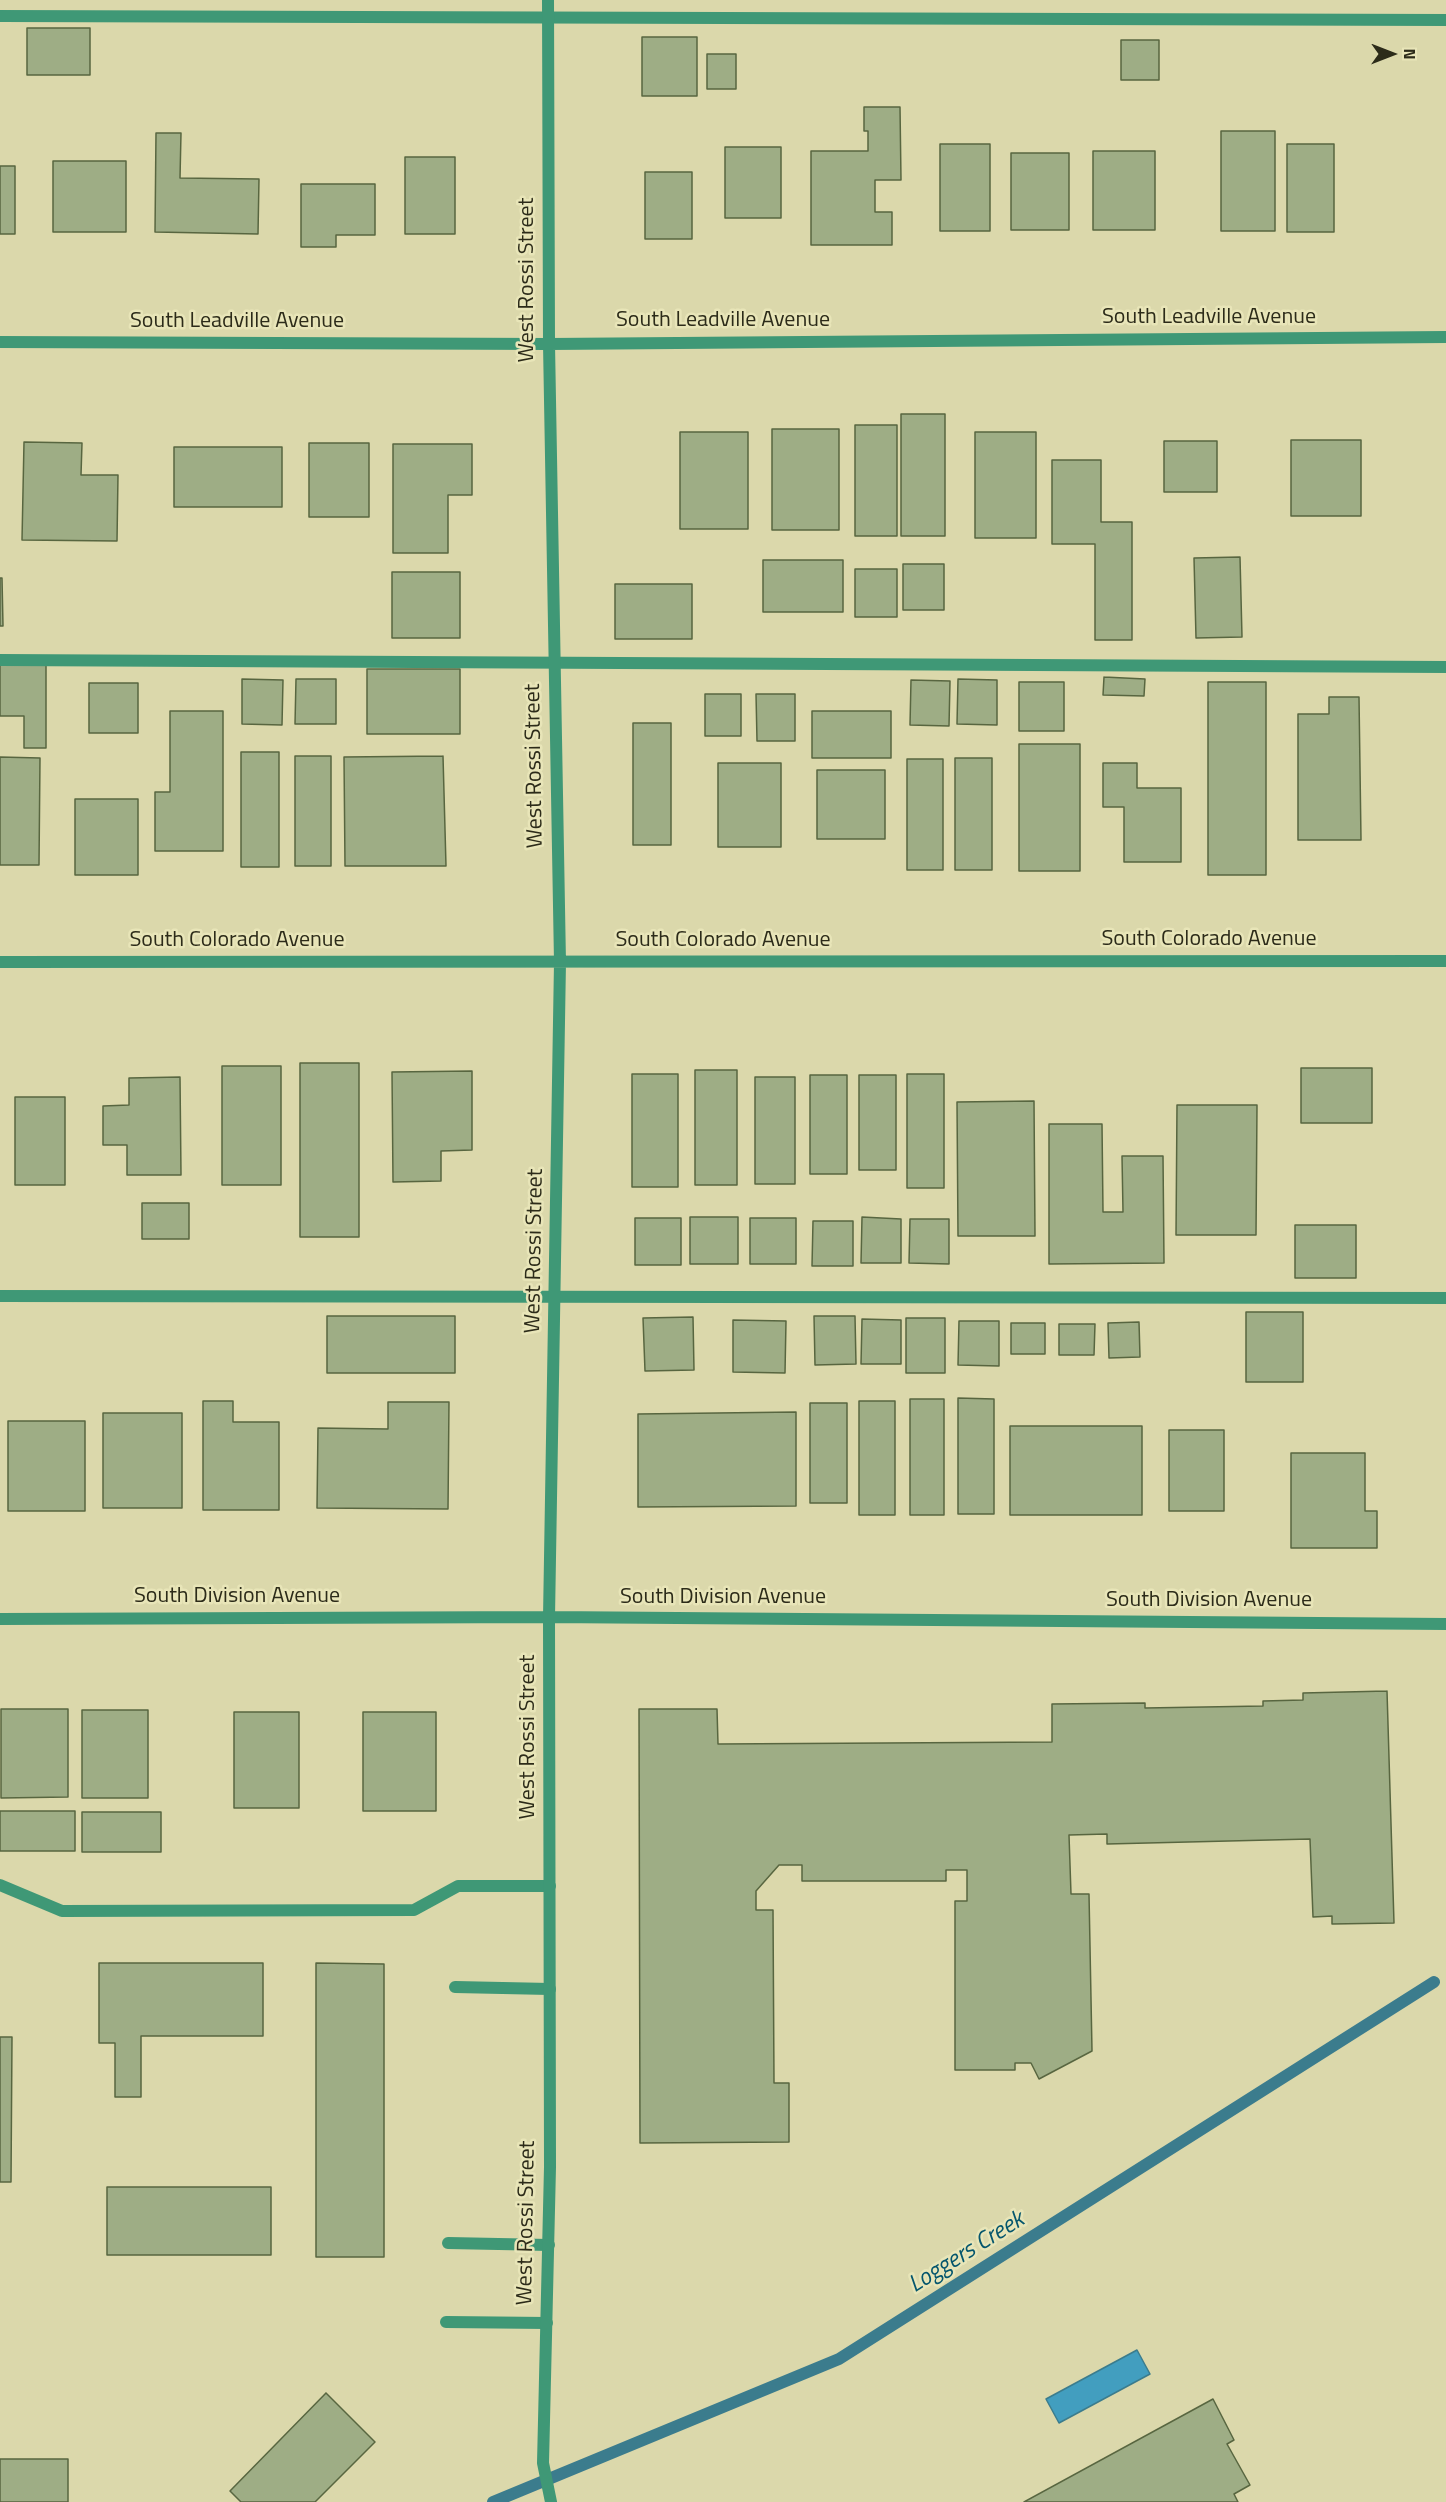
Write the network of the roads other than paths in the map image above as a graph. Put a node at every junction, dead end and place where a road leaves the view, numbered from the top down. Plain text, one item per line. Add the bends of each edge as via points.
1 (548, 0) edge
2 (0, 16) edge
3 (548, 18) junction
4 (1446, 20) edge
5 (1446, 337) edge
6 (0, 342) edge
7 (549, 344) junction
8 (0, 660) edge
9 (554, 663) junction
10 (1446, 667) edge
11 (1446, 961) edge
12 (0, 962) edge
13 (560, 962) junction
14 (0, 1296) edge
15 (556, 1297) junction
16 (1446, 1299) edge
17 (549, 1617) junction
18 (0, 1619) edge
19 (1446, 1624) edge
20 (0, 1885) edge
21 (550, 1886) junction
22 (455, 1987) dead end
23 (550, 1989) junction
24 (448, 2243) dead end
25 (549, 2245) junction
26 (446, 2322) dead end
27 (546, 2323) junction
28 (551, 2502) edge

1 - 3 street, West Rossi Street
2 - 3 street
3 - 4 street
3 - 7 street, West Rossi Street
5 - 7 street, South Leadville Avenue
6 - 7 street, South Leadville Avenue
7 - 9 street, West Rossi Street
8 - 9 street
9 - 10 street
9 - 13 street, West Rossi Street
11 - 13 street, South Colorado Avenue
12 - 13 street, South Colorado Avenue
13 - 15 street, West Rossi Street
14 - 15 street
15 - 16 street
15 - 17 street, West Rossi Street
17 - 18 street, South Division Avenue
17 - 19 street, South Division Avenue
17 - 21 street, West Rossi Street
20 - 21 street via 62,1911 414,1910 458,1886
21 - 23 street, West Rossi Street
22 - 23 street
23 - 25 street, West Rossi Street
24 - 25 street
25 - 27 street, West Rossi Street
26 - 27 street
27 - 28 street, West Rossi Street via 543,2463

